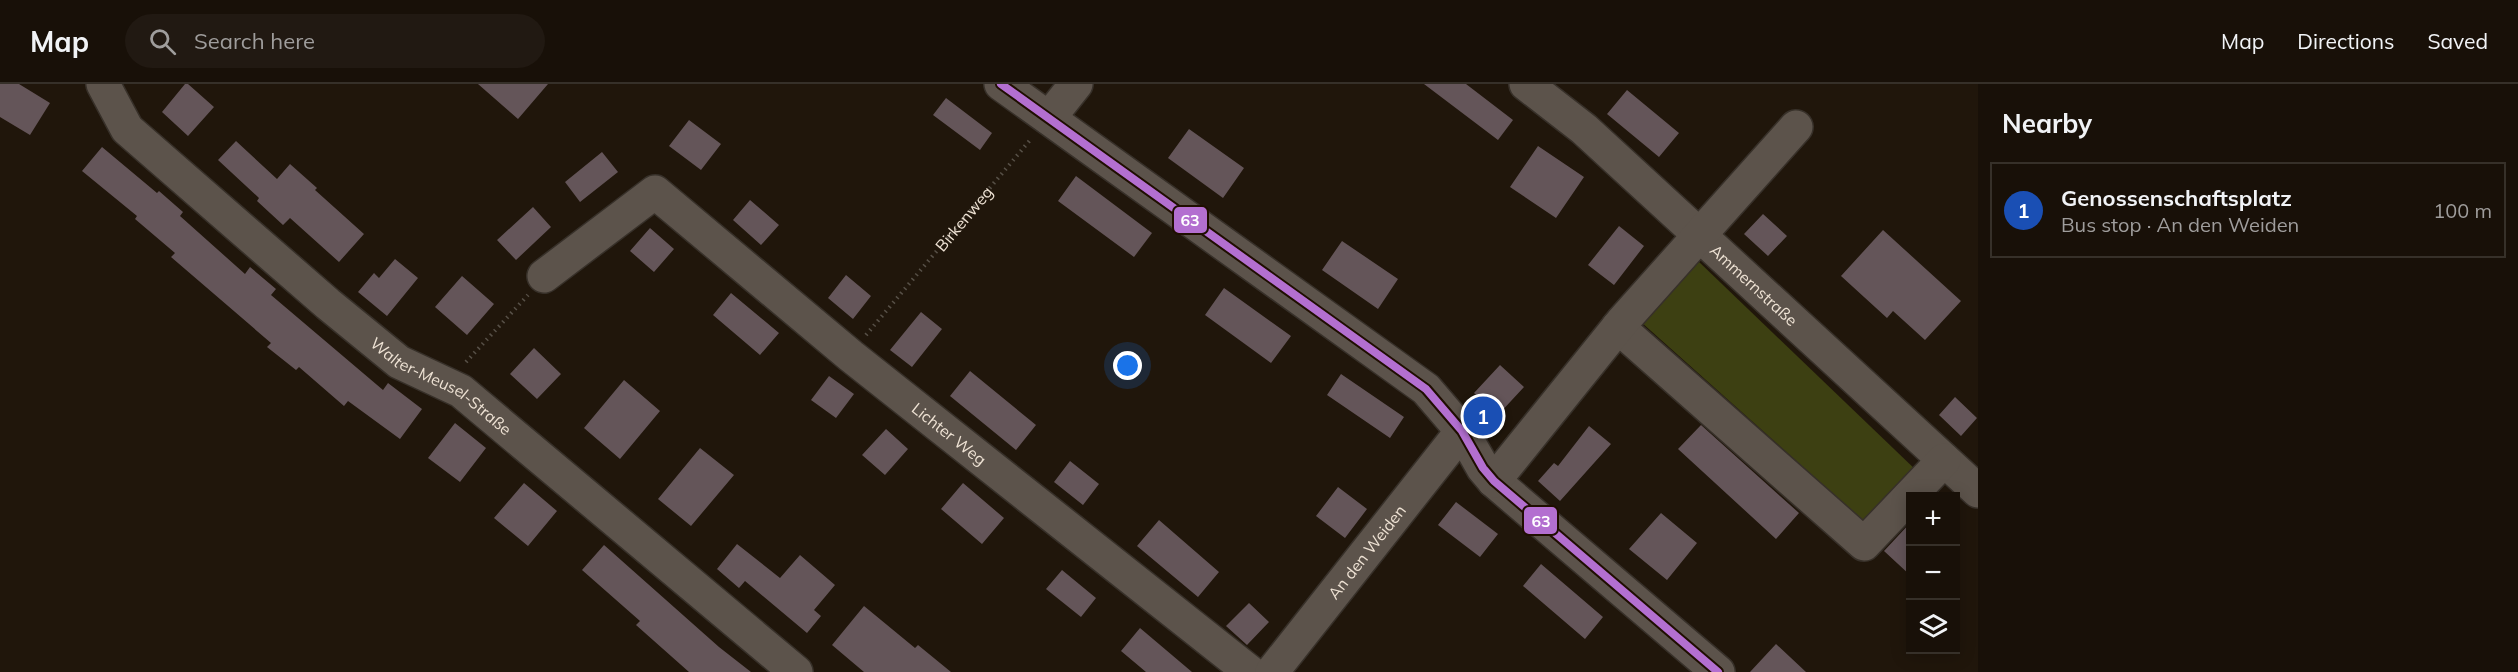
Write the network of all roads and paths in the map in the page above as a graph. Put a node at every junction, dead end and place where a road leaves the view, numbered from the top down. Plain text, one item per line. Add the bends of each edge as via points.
1 (103, 84) edge
2 (1001, 84) edge
3 (1076, 84) edge
4 (1526, 84) edge
5 (1049, 118) junction
6 (1796, 127) dead end
7 (1700, 234) junction
8 (544, 276) joint
9 (1618, 327) junction
10 (847, 351) junction
11 (446, 384) junction
12 (1462, 431) junction
13 (1944, 460) junction
14 (1494, 482) junction
15 (1978, 491) edge
16 (796, 672) edge
17 (1250, 672) edge
18 (1272, 672) edge
19 (1718, 672) edge

1 - 11 street, Walter-Meusel-Straße via 136,137 399,363
2 - 5 street
3 - 5 street
4 - 7 street, Ammernstraße via 1584,129
5 - 10 path, Birkenweg via 862,339
5 - 12 street via 1426,389
6 - 7 street
7 - 9 street
7 - 13 street, Ammernstraße
8 - 10 street, Lichter Weg via 655,192
8 - 11 path
9 - 13 street via 1864,544
9 - 14 street
10 - 17 street, Lichter Weg
11 - 16 street, Walter-Meusel-Straße via 522,440
12 - 14 street
12 - 18 street, An den Weiden
13 - 15 street, Ammernstraße
14 - 19 street

